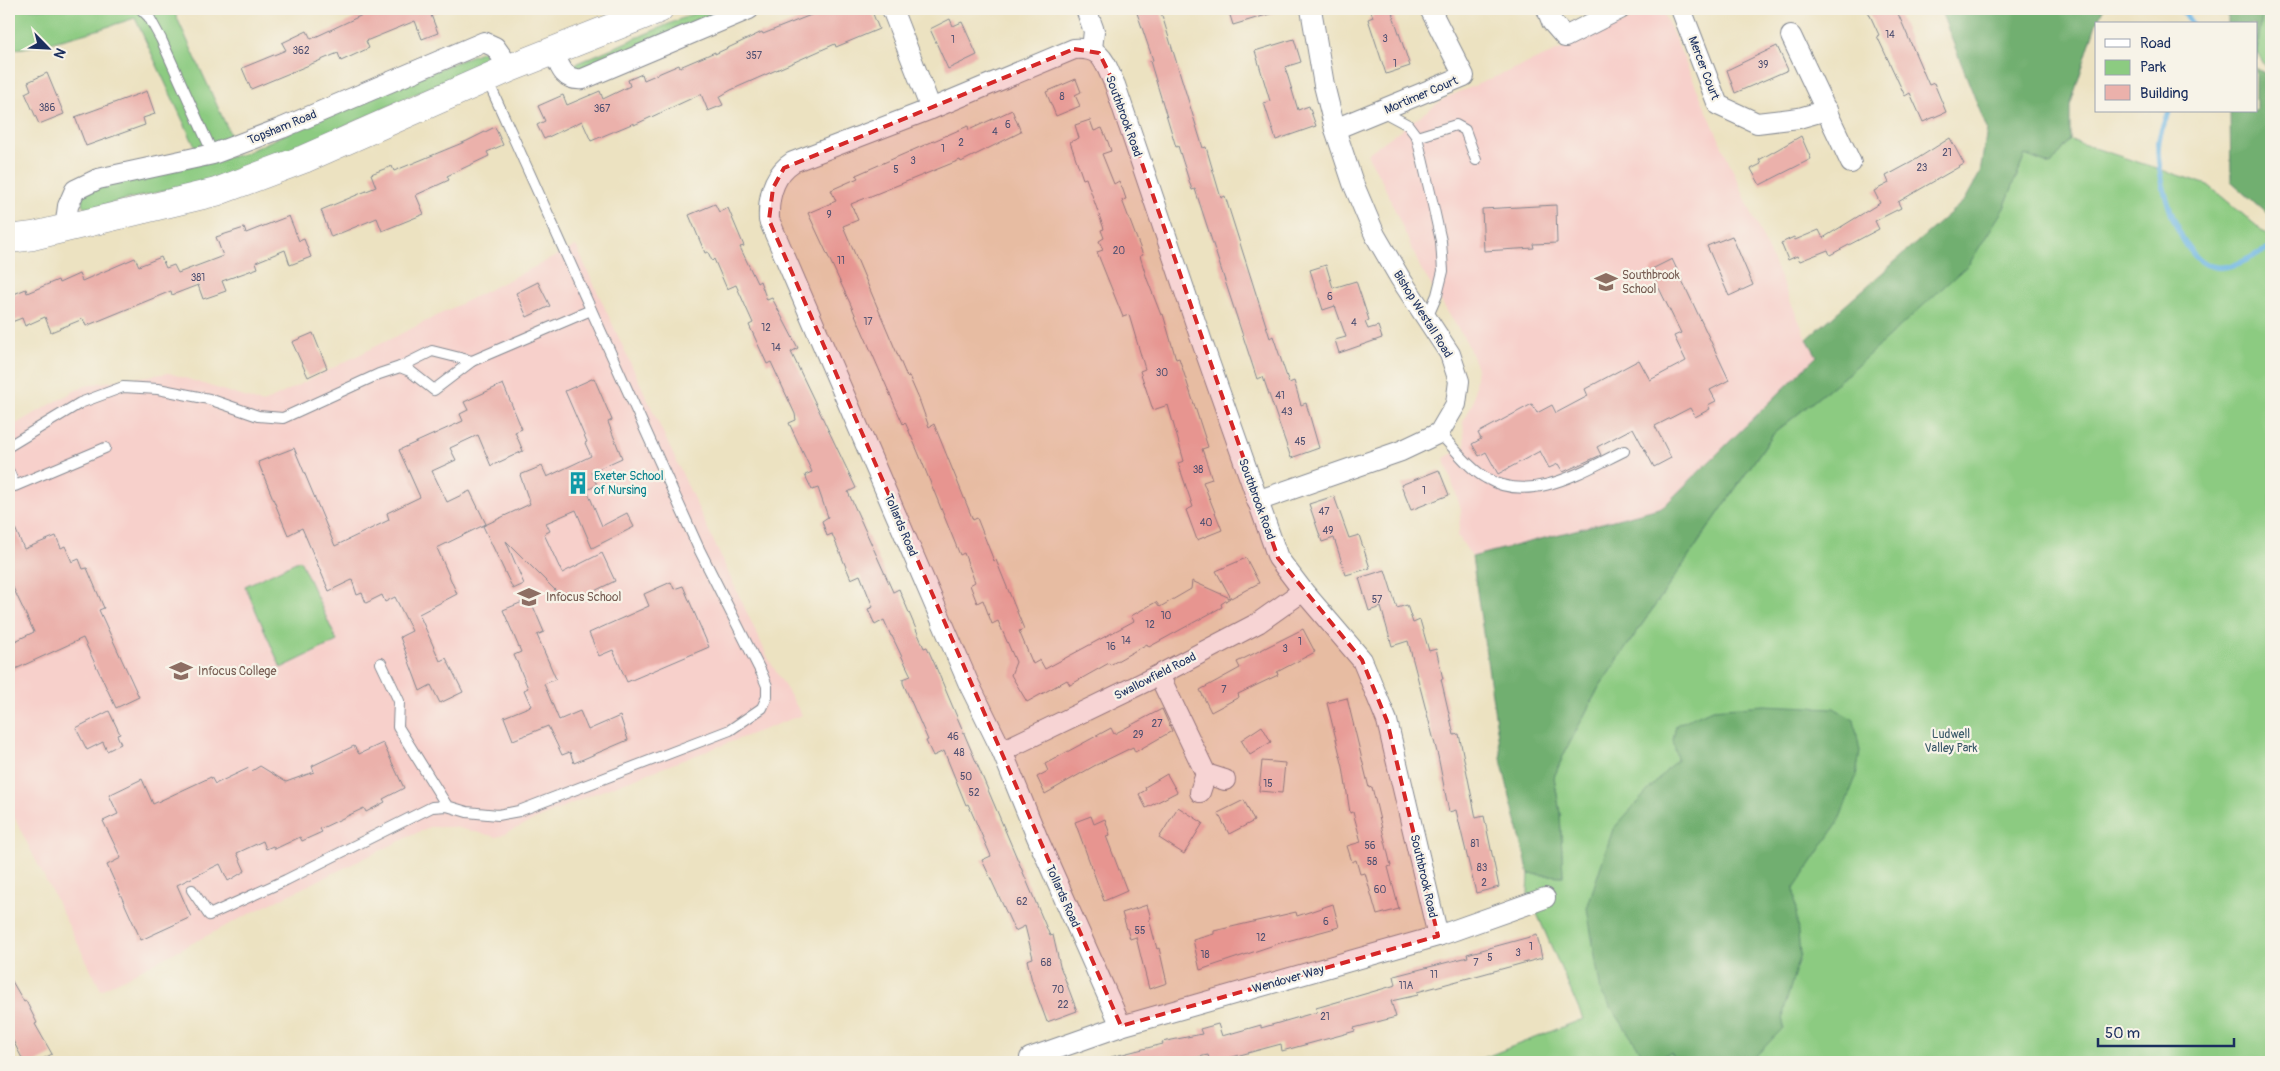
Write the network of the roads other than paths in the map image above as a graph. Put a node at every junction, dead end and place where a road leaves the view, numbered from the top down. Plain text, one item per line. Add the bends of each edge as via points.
1 (141, 9) edge
2 (659, 9) edge
3 (749, 9) edge
4 (892, 9) edge
5 (1086, 9) edge
6 (1311, 9) edge
7 (1430, 9) edge
8 (1546, 9) edge
9 (1620, 9) edge
10 (1681, 9) edge
11 (1791, 36) dead end
12 (1092, 49) junction
13 (554, 52) junction
14 (498, 73) junction
15 (931, 109) junction
16 (1827, 110) junction
17 (1382, 111) junction
18 (1335, 129) junction
19 (1417, 137) junction
20 (213, 154) junction
21 (1476, 160) dead end
22 (1851, 163) dead end
23 (65, 229) junction
24 (9, 239) edge
25 (592, 310) junction
26 (1427, 318) junction
27 (472, 362) junction
28 (400, 367) junction
29 (1439, 433) junction
30 (9, 446) edge
31 (105, 448) dead end
32 (1624, 451) dead end
33 (9, 472) edge
34 (1257, 501) junction
35 (1303, 591) junction
36 (381, 663) dead end
37 (1159, 675) junction
38 (1002, 751) junction
39 (1210, 782) dead end
40 (447, 806) junction
41 (192, 890) dead end
42 (1545, 898) dead end
43 (1438, 936) junction
44 (1121, 1026) junction
45 (1030, 1058) dead end

1 - 20 lane via 161,39
2 - 13 main road
3 - 13 street via 583,79 568,78
4 - 15 street
5 - 12 street via 1094,31
6 - 18 street, Bishop Westall Road
7 - 17 street, Mortimer Court via 1464,76
8 - 9 street via 1565,37
10 - 16 street, Mercer Court via 1718,105 1757,123 1799,118
11 - 16 street
12 - 15 street via 1074,49
12 - 34 street, Southbrook Road via 1104,61 1115,85
13 - 14 main road
14 - 20 street, Topsham Road via 495,47 484,42
14 - 23 main road via 304,159 216,192
14 - 25 lane
15 - 38 street, Tollards Road via 784,168 773,188 768,206 769,220 968,682
16 - 22 street
17 - 18 street, Mortimer Court
17 - 19 lane via 1408,125
18 - 26 street, Bishop Westall Road via 1375,235
19 - 21 lane via 1456,125 1465,130
19 - 26 lane via 1441,241 1443,272
20 - 23 street, Topsham Road via 84,184 75,190 68,206
23 - 24 main road
25 - 27 lane
25 - 40 lane via 699,549 762,674 767,697 762,708 730,730 536,805 498,815
26 - 29 street, Bishop Westall Road via 1450,354 1459,381 1456,404
27 - 28 lane via 432,351
27 - 28 lane via 434,390
28 - 30 lane via 283,418 258,416 209,399 158,389 123,387 80,403
29 - 32 lane via 1486,478 1504,485 1530,488 1559,482
29 - 34 street via 1401,450
31 - 33 lane via 15,486
34 - 35 street, Southbrook Road via 1278,558
35 - 37 street, Swallowfield Road via 1258,623
35 - 43 street, Southbrook Road via 1362,660 1387,721
36 - 40 lane via 399,701 398,727
37 - 38 street, Swallowfield Road
37 - 39 street
38 - 44 street, Tollards Road
40 - 41 lane via 432,807 209,915
42 - 43 street, Wendover Way
43 - 44 street, Wendover Way
44 - 45 street, Wendover Way

